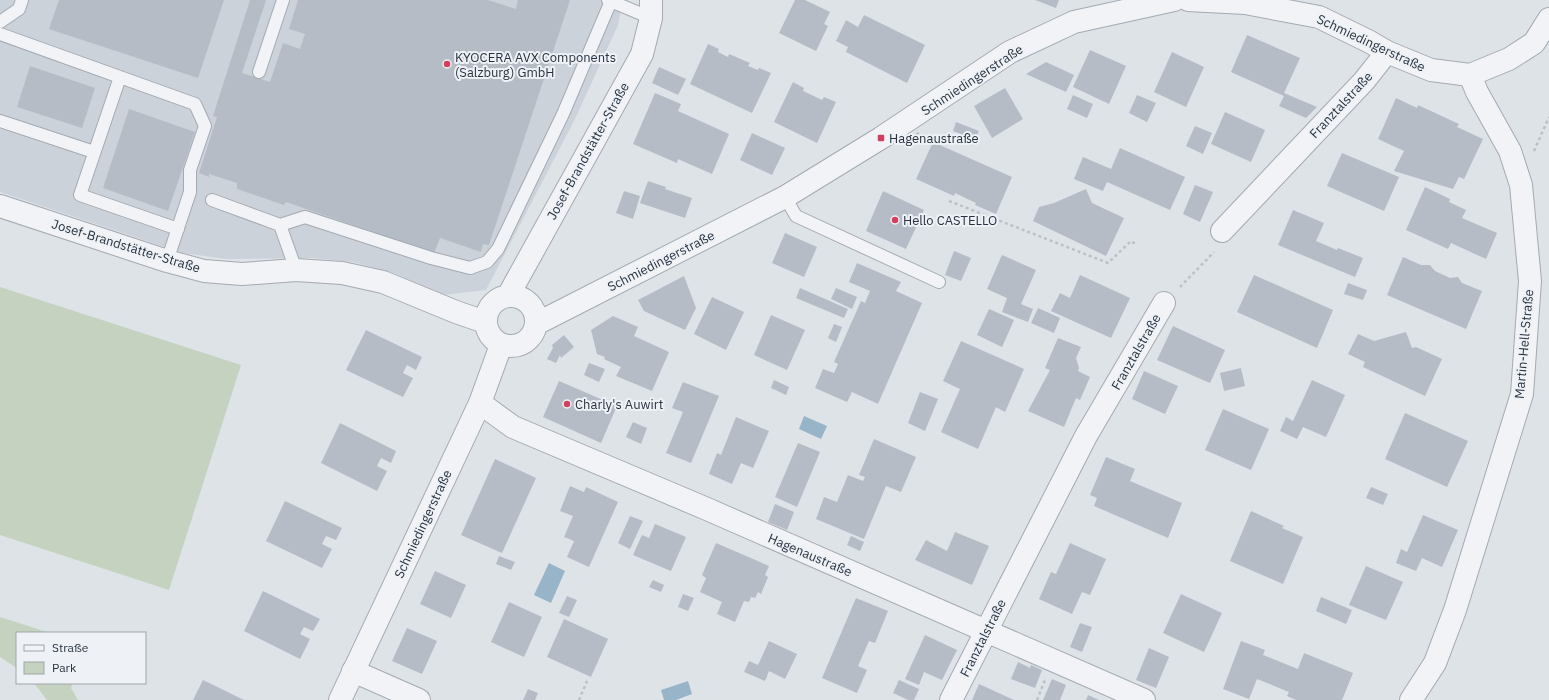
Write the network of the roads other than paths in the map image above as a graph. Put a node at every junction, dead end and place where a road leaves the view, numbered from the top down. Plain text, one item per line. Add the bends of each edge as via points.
1 (22, 0) edge
2 (283, 0) edge
3 (1174, 0) edge
4 (1188, 0) edge
5 (610, 1) edge
6 (1244, 1) edge
7 (651, 9) edge
8 (1549, 19) edge
9 (0, 22) edge
10 (0, 34) edge
11 (1387, 52) junction
12 (259, 72) dead end
13 (1470, 75) junction
14 (120, 77) junction
15 (0, 121) edge
16 (94, 152) junction
17 (786, 197) junction
18 (212, 200) dead end
19 (0, 206) edge
20 (280, 225) junction
21 (178, 229) junction
22 (1222, 231) road end
23 (167, 261) junction
24 (296, 270) junction
25 (939, 282) dead end
26 (508, 296) junction
27 (1164, 304) road end
28 (485, 322) junction
29 (536, 324) junction
30 (501, 345) junction
31 (480, 403) junction
32 (986, 631) junction
33 (353, 671) junction
34 (340, 700) edge
35 (418, 700) edge
36 (951, 700) edge
37 (1144, 700) edge
38 (1411, 700) edge

1 - 9 lane via 19,9
2 - 12 lane
3 - 17 street, Schmiedingerstraße via 1074,22 1010,52 881,138
4 - 6 street, Schmiedingerstraße
5 - 7 lane
5 - 20 lane via 563,114 498,248 487,262 470,268 305,217
6 - 11 street, Schmiedingerstraße via 1319,17
7 - 26 street, Josef-Brandstätter-Straße via 642,54
8 - 13 street, Schmiedingerstraße via 1534,43 1509,60
10 - 14 lane
11 - 13 street, Schmiedingerstraße via 1431,70
11 - 22 street, Franztalstraße via 1364,82
13 - 38 street, Martin-Hell-Straße via 1510,152 1521,185 1530,281 1522,394 1455,610 1435,663
14 - 16 lane
14 - 21 lane via 195,104 205,126 190,170 190,192
15 - 16 lane
16 - 21 lane via 80,195
17 - 25 lane via 796,216
17 - 29 street, Schmiedingerstraße
18 - 20 lane
19 - 23 street, Josef-Brandstätter-Straße
20 - 24 lane
21 - 23 lane
23 - 24 street, Josef-Brandstätter-Straße via 204,271 242,274
24 - 28 street, Josef-Brandstätter-Straße via 342,273 383,282
26 - 28 street via 494,302 486,314
26 - 29 street via 515,296 529,303
27 - 32 street, Franztalstraße via 1086,436
28 - 30 street via 490,336
29 - 30 street via 534,332 524,343 509,347
30 - 31 street, Schmiedingerstraße
31 - 32 street, Hagenaustraße via 513,427
31 - 33 street, Schmiedingerstraße
32 - 36 street, Franztalstraße
32 - 37 street, Hagenaustraße
33 - 34 street, Schmiedingerstraße
33 - 35 street

